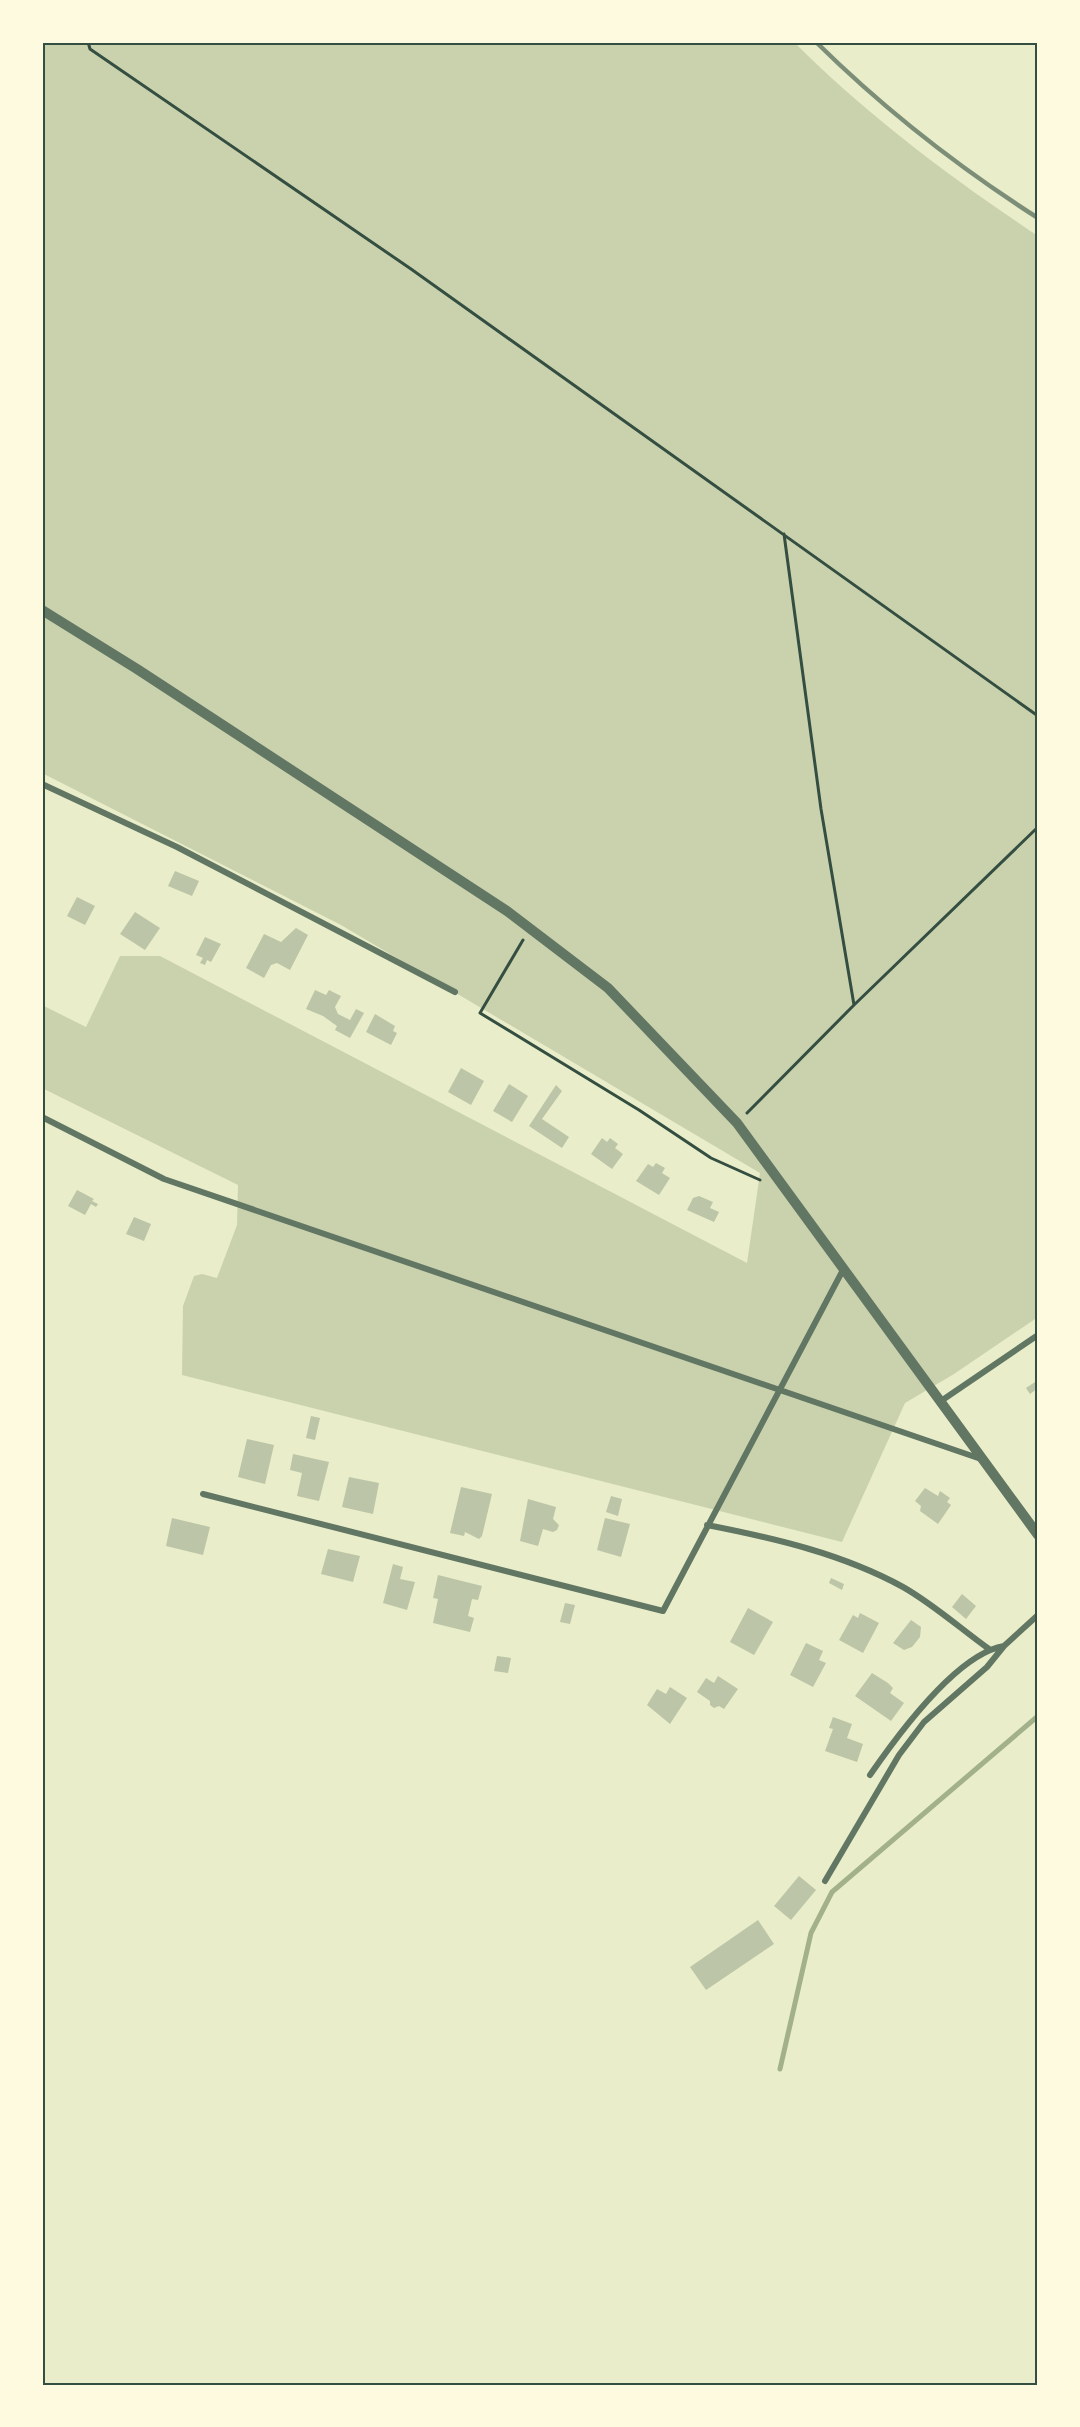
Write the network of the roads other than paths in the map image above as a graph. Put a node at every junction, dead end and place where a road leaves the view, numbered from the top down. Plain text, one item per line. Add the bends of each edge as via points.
1 (43, 613) edge
2 (42, 784) edge
3 (455, 992) dead end
4 (42, 1117) edge
5 (844, 1267) junction
6 (1038, 1335) edge
7 (778, 1388) junction
8 (941, 1401) junction
9 (982, 1459) junction
10 (203, 1494) dead end
11 (707, 1525) junction
12 (1038, 1535) edge
13 (1038, 1615) edge
14 (1004, 1647) junction
15 (989, 1649) junction
16 (870, 1775) dead end
17 (825, 1881) dead end

1 - 5 street via 157,682 530,928 608,988 737,1123
2 - 3 street via 177,847
4 - 7 street via 164,1179
5 - 7 street
5 - 8 street
6 - 8 street
7 - 9 street
7 - 11 street
8 - 9 street
9 - 12 street
10 - 11 street via 663,1611
11 - 15 street via 809,1548 882,1577 905,1588
13 - 14 street
14 - 15 street
14 - 17 street via 917,1730 898,1755
15 - 16 street via 926,1703 898,1734

